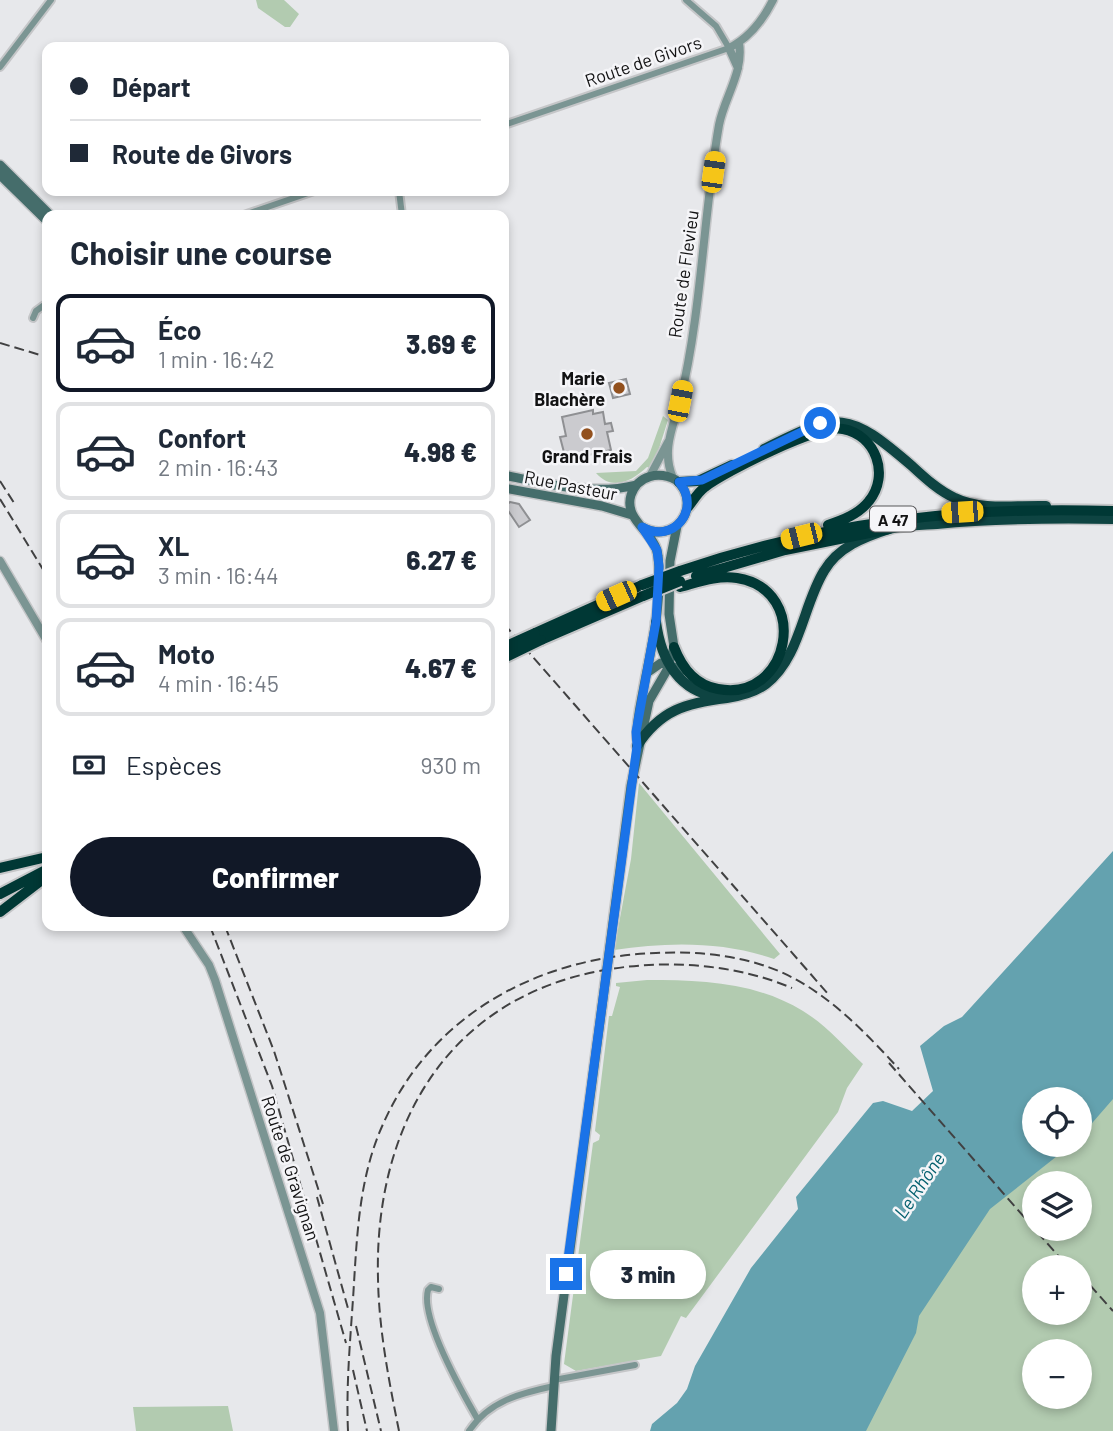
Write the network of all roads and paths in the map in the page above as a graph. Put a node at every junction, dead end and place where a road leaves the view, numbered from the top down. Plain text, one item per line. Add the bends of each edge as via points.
1 (51, 0) edge
2 (686, 0) edge
3 (773, 0) edge
4 (739, 43) junction
5 (729, 48) junction
6 (0, 67) edge
7 (738, 68) junction
8 (509, 123) edge
9 (0, 165) edge
10 (0, 175) edge
11 (300, 196) edge
12 (45, 210) edge
13 (260, 210) edge
14 (42, 216) edge
15 (42, 307) edge
16 (33, 318) dead end
17 (667, 442) junction
18 (509, 476) edge
19 (649, 476) junction
20 (676, 480) junction
21 (636, 485) junction
22 (509, 489) edge
23 (688, 508) junction
24 (1113, 510) edge
25 (632, 515) junction
26 (1113, 519) edge
27 (677, 526) junction
28 (642, 527) junction
29 (889, 529) junction
30 (760, 546) junction
31 (0, 561) edge
32 (680, 580) junction
33 (643, 594) junction
34 (656, 622) junction
35 (42, 632) edge
36 (538, 637) junction
37 (674, 647) junction
38 (509, 652) edge
39 (669, 664) junction
40 (687, 671) junction
41 (646, 674) junction
42 (725, 698) junction
43 (637, 746) junction
44 (42, 858) edge
45 (0, 868) edge
46 (42, 873) edge
47 (42, 880) edge
48 (0, 894) edge
49 (0, 912) edge
50 (186, 931) edge
51 (439, 1289) dead end
52 (635, 1365) dead end
53 (554, 1383) junction
54 (478, 1420) junction
55 (334, 1431) edge
56 (469, 1431) edge
57 (551, 1431) edge

1 - 6 street
2 - 5 street via 716,26
3 - 4 street, Route de Givors via 765,17
4 - 5 street, Route de Givors
4 - 7 street, Route de Flevieu
5 - 7 street
5 - 8 street, Route de Givors
7 - 17 street, Route de Flevieu via 720,122 687,364
9 - 12 main road
10 - 14 main road
11 - 13 street
15 - 16 street
17 - 19 street, Route de Flevieu
17 - 20 street, Route de Flevieu via 667,461
18 - 21 main road, Rue Pasteur via 590,489
19 - 20 main road
19 - 21 main road
20 - 23 main road via 686,494
20 - 24 highway via 702,480 801,430 838,421 867,429 936,486 962,501
21 - 25 main road via 630,500
22 - 25 main road, Rue Pasteur
23 - 27 main road
23 - 30 highway via 708,485 815,432 840,428 867,442 879,469 876,489 867,503 842,520
24 - 30 highway, A 47 via 918,516
25 - 28 main road
26 - 29 highway, A 47 via 987,520
27 - 28 main road via 659,533
27 - 37 main road via 669,574
28 - 34 main road via 659,557
29 - 32 highway, A 47 via 785,550
29 - 42 highway via 849,545 835,556 819,579 777,673 756,690
30 - 32 highway, A 47
31 - 35 street
32 - 33 highway, A 47, bridge
32 - 40 highway via 745,580 771,596 785,627 778,660 751,685 715,689
33 - 36 highway, A 47
33 - 36 highway, A 47
34 - 39 highway
34 - 41 main road
36 - 38 highway, A 47, bridge
37 - 39 main road
37 - 40 highway
39 - 40 main road
39 - 41 main road via 656,664
39 - 42 highway via 693,689
39 - 43 main road via 649,701
41 - 43 main road
42 - 43 highway via 664,715
43 - 53 main road
44 - 45 highway
46 - 48 highway
47 - 49 highway
50 - 55 street, Route de Gravignan via 215,980 313,1287 325,1344
51 - 54 street via 428,1290 428,1312 451,1373
52 - 53 street
53 - 54 street via 503,1400
53 - 57 main road
54 - 56 street

